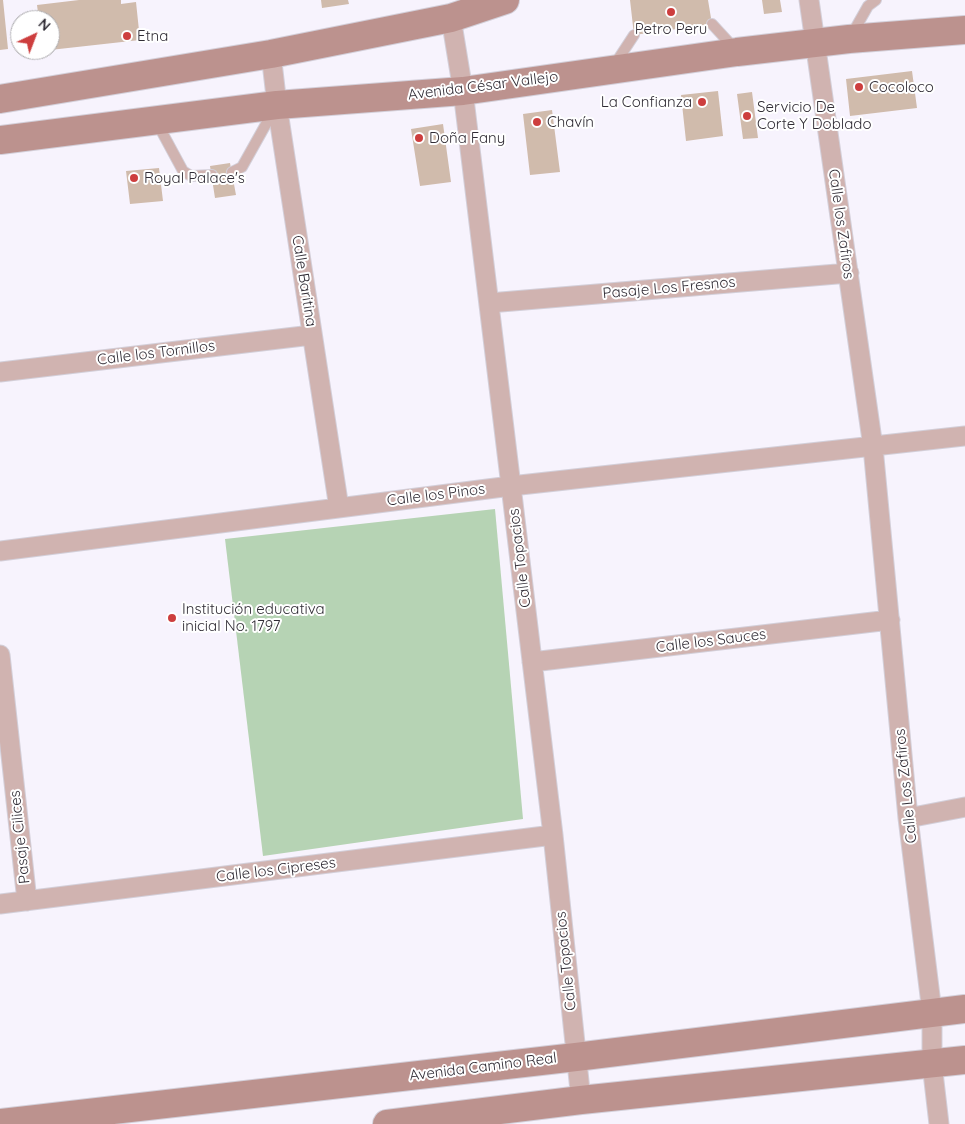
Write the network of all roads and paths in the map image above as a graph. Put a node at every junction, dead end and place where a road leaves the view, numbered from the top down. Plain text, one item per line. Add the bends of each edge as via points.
1 (504, 0) edge
2 (809, 0) edge
3 (870, 2) edge
4 (451, 18) junction
5 (712, 24) dead end
6 (965, 30) edge
7 (634, 35) dead end
8 (849, 39) junction
9 (814, 44) junction
10 (737, 52) junction
11 (271, 54) junction
12 (612, 69) junction
13 (463, 91) junction
14 (0, 99) edge
15 (277, 105) junction
16 (155, 120) junction
17 (0, 140) edge
18 (232, 172) dead end
19 (212, 175) dead end
20 (849, 273) junction
21 (489, 303) junction
22 (312, 335) junction
23 (0, 372) edge
24 (965, 436) edge
25 (873, 447) junction
26 (511, 486) junction
27 (339, 508) junction
28 (0, 551) edge
29 (890, 620) junction
30 (0, 654) edge
31 (532, 662) junction
32 (965, 807) edge
33 (908, 818) junction
34 (552, 835) junction
35 (27, 901) junction
36 (0, 904) edge
37 (965, 1009) edge
38 (932, 1012) junction
39 (576, 1057) junction
40 (965, 1060) edge
41 (932, 1064) junction
42 (581, 1100) junction
43 (0, 1123) edge
44 (393, 1124) edge
45 (939, 1124) edge

1 - 4 street
2 - 9 street, Calle los Zafiros
3 - 8 lane
4 - 11 street
4 - 13 street, Calle Topacios
5 - 10 lane
6 - 8 street, Avenida César Vallejo
7 - 12 lane
8 - 9 street, Avenida César Vallejo
9 - 10 street, Avenida César Vallejo
9 - 20 street, Calle los Zafiros
10 - 12 street, Avenida César Vallejo
11 - 14 street
11 - 15 street, Calle Baritina
12 - 13 street, Avenida César Vallejo
13 - 15 street, Avenida César Vallejo
13 - 21 street, Calle Topacios
15 - 16 street, Avenida César Vallejo
15 - 18 lane via 242,167
15 - 22 street, Calle Baritina
16 - 17 street, Avenida César Vallejo
16 - 19 lane via 183,171 191,176
20 - 21 street, Pasaje Los Fresnos
20 - 25 street, Calle los Zafiros
21 - 26 street, Calle Topacios
22 - 23 street, Calle los Tornillos
22 - 27 street, Calle Baritina
24 - 25 street
25 - 26 street, Calle los Pinos
25 - 29 street, Calle Los Zafiros
26 - 27 street, Calle los Pinos
26 - 31 street, Calle Topacios
27 - 28 street, Calle los Pinos
29 - 31 street, Calle los Sauces
29 - 33 street, Calle Los Zafiros
30 - 35 street, Pasaje Cilices
31 - 34 street, Calle Topacios
32 - 33 street
33 - 38 street, Calle Los Zafiros
34 - 35 street, Calle los Cipreses
34 - 39 street, Calle Topacios
35 - 36 street, Calle los Cipreses
37 - 38 street, Avenida Camino Real
38 - 39 street, Avenida Camino Real
38 - 41 street, Calle Los Zafiros
39 - 42 street, Calle Topacios
39 - 43 street, Avenida Camino Real
40 - 41 street
41 - 42 street
41 - 45 street, Calle Los Zafiros
42 - 44 street

